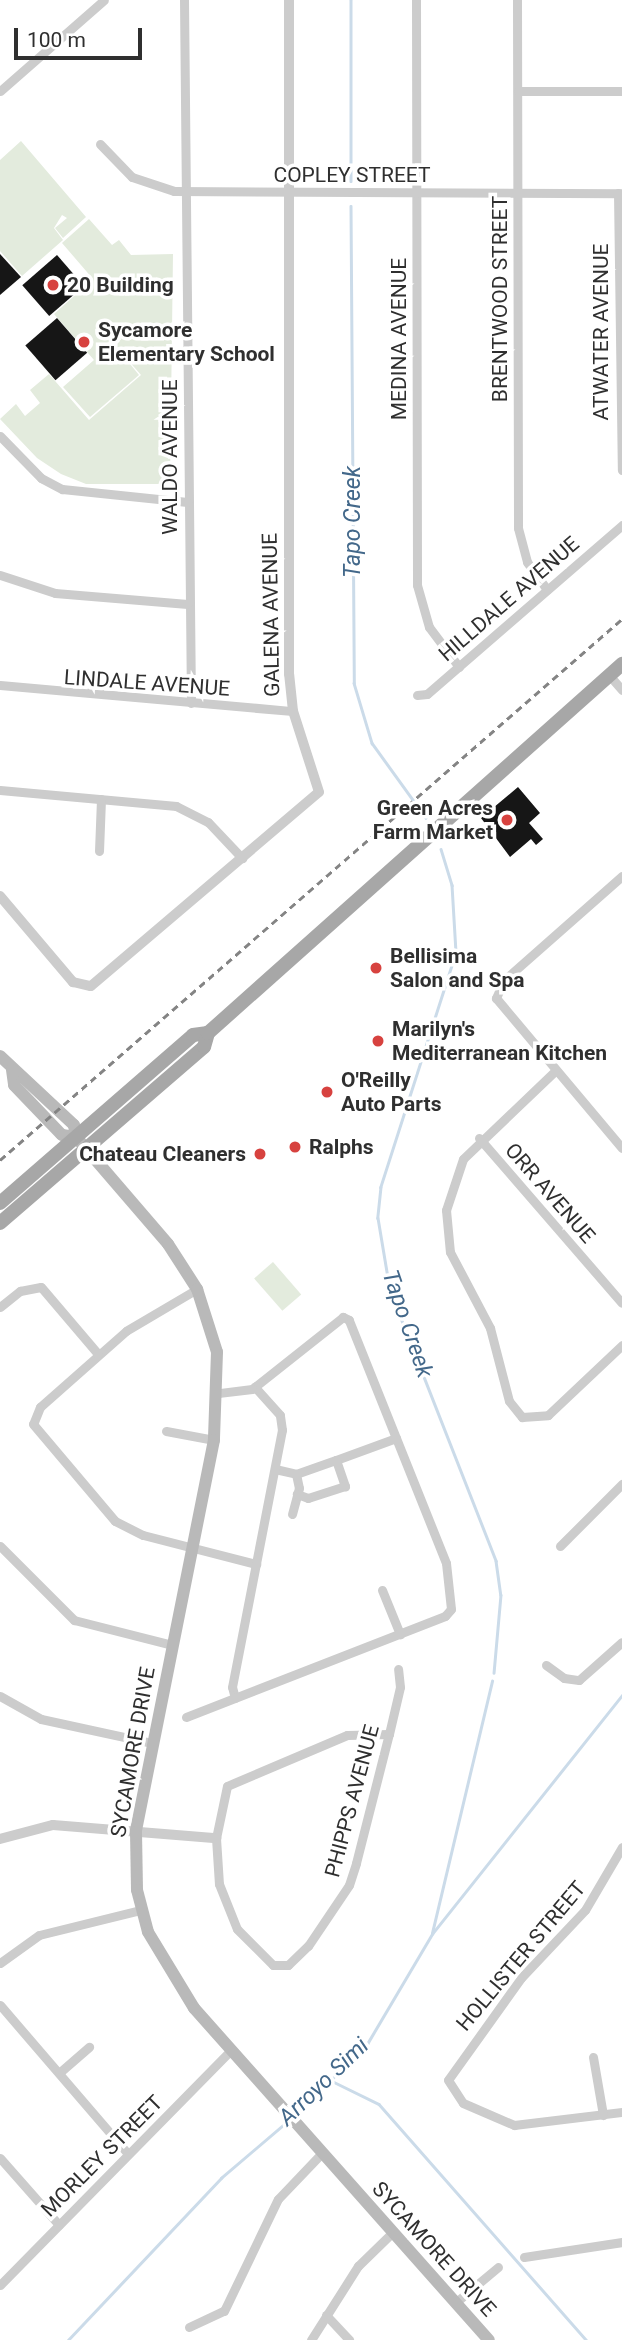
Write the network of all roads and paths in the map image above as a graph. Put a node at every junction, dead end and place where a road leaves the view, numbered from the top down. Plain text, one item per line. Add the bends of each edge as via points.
1 (104, 0) edge
2 (184, 0) edge
3 (289, 0) edge
4 (416, 0) edge
5 (517, 0) edge
6 (0, 91) edge
7 (518, 91) junction
8 (622, 91) edge
9 (100, 144) dead end
10 (187, 192) junction
11 (288, 193) junction
12 (416, 193) junction
13 (517, 193) junction
14 (620, 193) edge
15 (0, 436) edge
16 (622, 470) edge
17 (187, 502) junction
18 (622, 525) edge
19 (0, 575) edge
20 (547, 590) junction
21 (188, 604) junction
22 (622, 664) edge
23 (458, 667) junction
24 (609, 675) junction
25 (0, 685) edge
26 (622, 690) edge
27 (417, 695) dead end
28 (191, 703) junction
29 (293, 711) junction
30 (0, 790) edge
31 (101, 799) junction
32 (99, 851) dead end
33 (242, 858) junction
34 (622, 876) edge
35 (0, 895) edge
36 (208, 1033) junction
37 (0, 1056) edge
38 (555, 1071) junction
39 (76, 1137) junction
40 (479, 1138) junction
41 (622, 1148) edge
42 (86, 1149) junction
43 (0, 1203) edge
44 (0, 1223) edge
45 (197, 1289) junction
46 (622, 1303) edge
47 (0, 1307) edge
48 (622, 1345) edge
49 (98, 1354) junction
50 (255, 1387) junction
51 (220, 1393) junction
52 (166, 1431) dead end
53 (396, 1438) junction
54 (214, 1440) junction
55 (337, 1460) junction
56 (275, 1469) junction
57 (296, 1474) junction
58 (622, 1484) edge
59 (297, 1494) junction
60 (292, 1514) dead end
61 (0, 1546) edge
62 (193, 1546) junction
63 (561, 1546) dead end
64 (256, 1564) junction
65 (382, 1590) dead end
66 (400, 1633) junction
67 (622, 1642) edge
68 (173, 1645) junction
69 (546, 1665) dead end
70 (398, 1669) dead end
71 (0, 1696) edge
72 (235, 1698) junction
73 (186, 1717) dead end
74 (389, 1734) junction
75 (152, 1743) junction
76 (136, 1832) junction
77 (216, 1838) junction
78 (0, 1839) edge
79 (622, 1847) edge
80 (141, 1910) junction
81 (0, 1962) edge
82 (0, 2005) edge
83 (89, 2047) dead end
84 (230, 2051) junction
85 (593, 2057) dead end
86 (59, 2073) junction
87 (622, 2112) edge
88 (603, 2115) junction
89 (321, 2153) junction
90 (128, 2154) junction
91 (0, 2158) edge
92 (59, 2225) junction
93 (393, 2232) junction
94 (622, 2242) edge
95 (524, 2257) dead end
96 (498, 2267) dead end
97 (0, 2285) edge
98 (455, 2302) junction
99 (327, 2315) junction
100 (190, 2327) dead end
101 (311, 2340) edge
102 (349, 2340) edge
103 (489, 2340) edge

1 - 6 street
2 - 10 street, WALDO AVENUE
3 - 11 street, GALENA AVENUE
4 - 12 street, MEDINA AVENUE
5 - 7 street, BRENTWOOD STREET
7 - 8 street
7 - 13 street, BRENTWOOD STREET
9 - 10 street, COPLEY STREET via 132,177 153,187
10 - 11 street, COPLEY STREET
10 - 17 street, WALDO AVENUE
11 - 12 street, COPLEY STREET
11 - 29 street, GALENA AVENUE
12 - 13 street, COPLEY STREET
12 - 23 street, MEDINA AVENUE via 417,585 429,627
13 - 14 street, COPLEY STREET
13 - 20 street, BRENTWOOD STREET via 518,528 527,562
14 - 16 street, ATWATER AVENUE
15 - 17 street via 41,478 62,489
17 - 21 street, WALDO AVENUE
18 - 20 street, HILLDALE AVENUE
19 - 21 street via 55,593
20 - 23 street, HILLDALE AVENUE
21 - 28 street, WALDO AVENUE
22 - 24 main road
23 - 27 street, HILLDALE AVENUE via 427,694
24 - 26 street
24 - 36 main road
25 - 28 street, LINDALE AVENUE
28 - 29 street, LINDALE AVENUE
29 - 33 street, GALENA AVENUE via 318,792
30 - 31 street
31 - 32 street
31 - 33 street via 191,811
33 - 35 street, GALENA AVENUE via 91,986 73,982
34 - 38 street via 500,985 498,1005
36 - 39 main road via 192,1035
36 - 42 main road via 204,1047
37 - 39 main road, SYCAMORE DRIVE via 59,1109 74,1125
38 - 40 street
38 - 41 street
39 - 42 main road, SYCAMORE DRIVE
39 - 43 main road
40 - 46 street, ORR AVENUE
40 - 48 street via 452,1182 446,1237 456,1267 490,1328 509,1401 526,1418 548,1415
42 - 44 main road
42 - 45 main road, SYCAMORE DRIVE via 169,1244
45 - 49 street via 132,1326
45 - 51 main road, SYCAMORE DRIVE via 215,1340
47 - 49 street via 20,1291 41,1287
49 - 62 street via 40,1406 35,1431 115,1521 143,1535
50 - 51 street
50 - 53 street via 343,1317 349,1320
50 - 56 street via 282,1421
51 - 54 main road, SYCAMORE DRIVE
52 - 54 street
53 - 55 street
53 - 66 street via 446,1563 451,1609
54 - 62 main road, SYCAMORE DRIVE
55 - 57 street
55 - 59 street via 345,1486 308,1498
56 - 57 street
56 - 64 street
57 - 59 street
58 - 63 street
59 - 60 street
61 - 68 street via 74,1620
62 - 64 street
62 - 68 main road, SYCAMORE DRIVE
64 - 72 street via 232,1687
65 - 66 street
66 - 72 street
67 - 69 street via 579,1680 564,1678
68 - 75 main road, SYCAMORE DRIVE
70 - 74 street, PHIPPS AVENUE via 400,1687
71 - 75 street via 41,1719
72 - 73 street
74 - 77 street via 346,1735 233,1780 224,1792
74 - 77 street, PHIPPS AVENUE via 349,1885 319,1933 288,1965 267,1962 237,1930 219,1884
75 - 76 main road, SYCAMORE DRIVE
76 - 77 street
76 - 78 street via 53,1825
76 - 80 main road, SYCAMORE DRIVE
79 - 88 street, HOLLISTER STREET via 585,1910 522,1978 451,2069 449,2086 479,2114 514,2125
80 - 81 street via 39,1936
80 - 84 main road, SYCAMORE DRIVE via 174,1982
82 - 86 street
83 - 86 street
84 - 89 main road, SYCAMORE DRIVE
84 - 90 street, MORLEY STREET
85 - 88 street
86 - 90 street
87 - 88 street
89 - 93 main road, SYCAMORE DRIVE
89 - 100 street via 278,2199 224,2311
90 - 92 street, MORLEY STREET
91 - 92 street
92 - 97 street, MORLEY STREET
93 - 98 main road, SYCAMORE DRIVE
93 - 99 street via 358,2266
94 - 95 street
96 - 98 street
98 - 103 main road, SYCAMORE DRIVE
99 - 101 street
99 - 102 street

